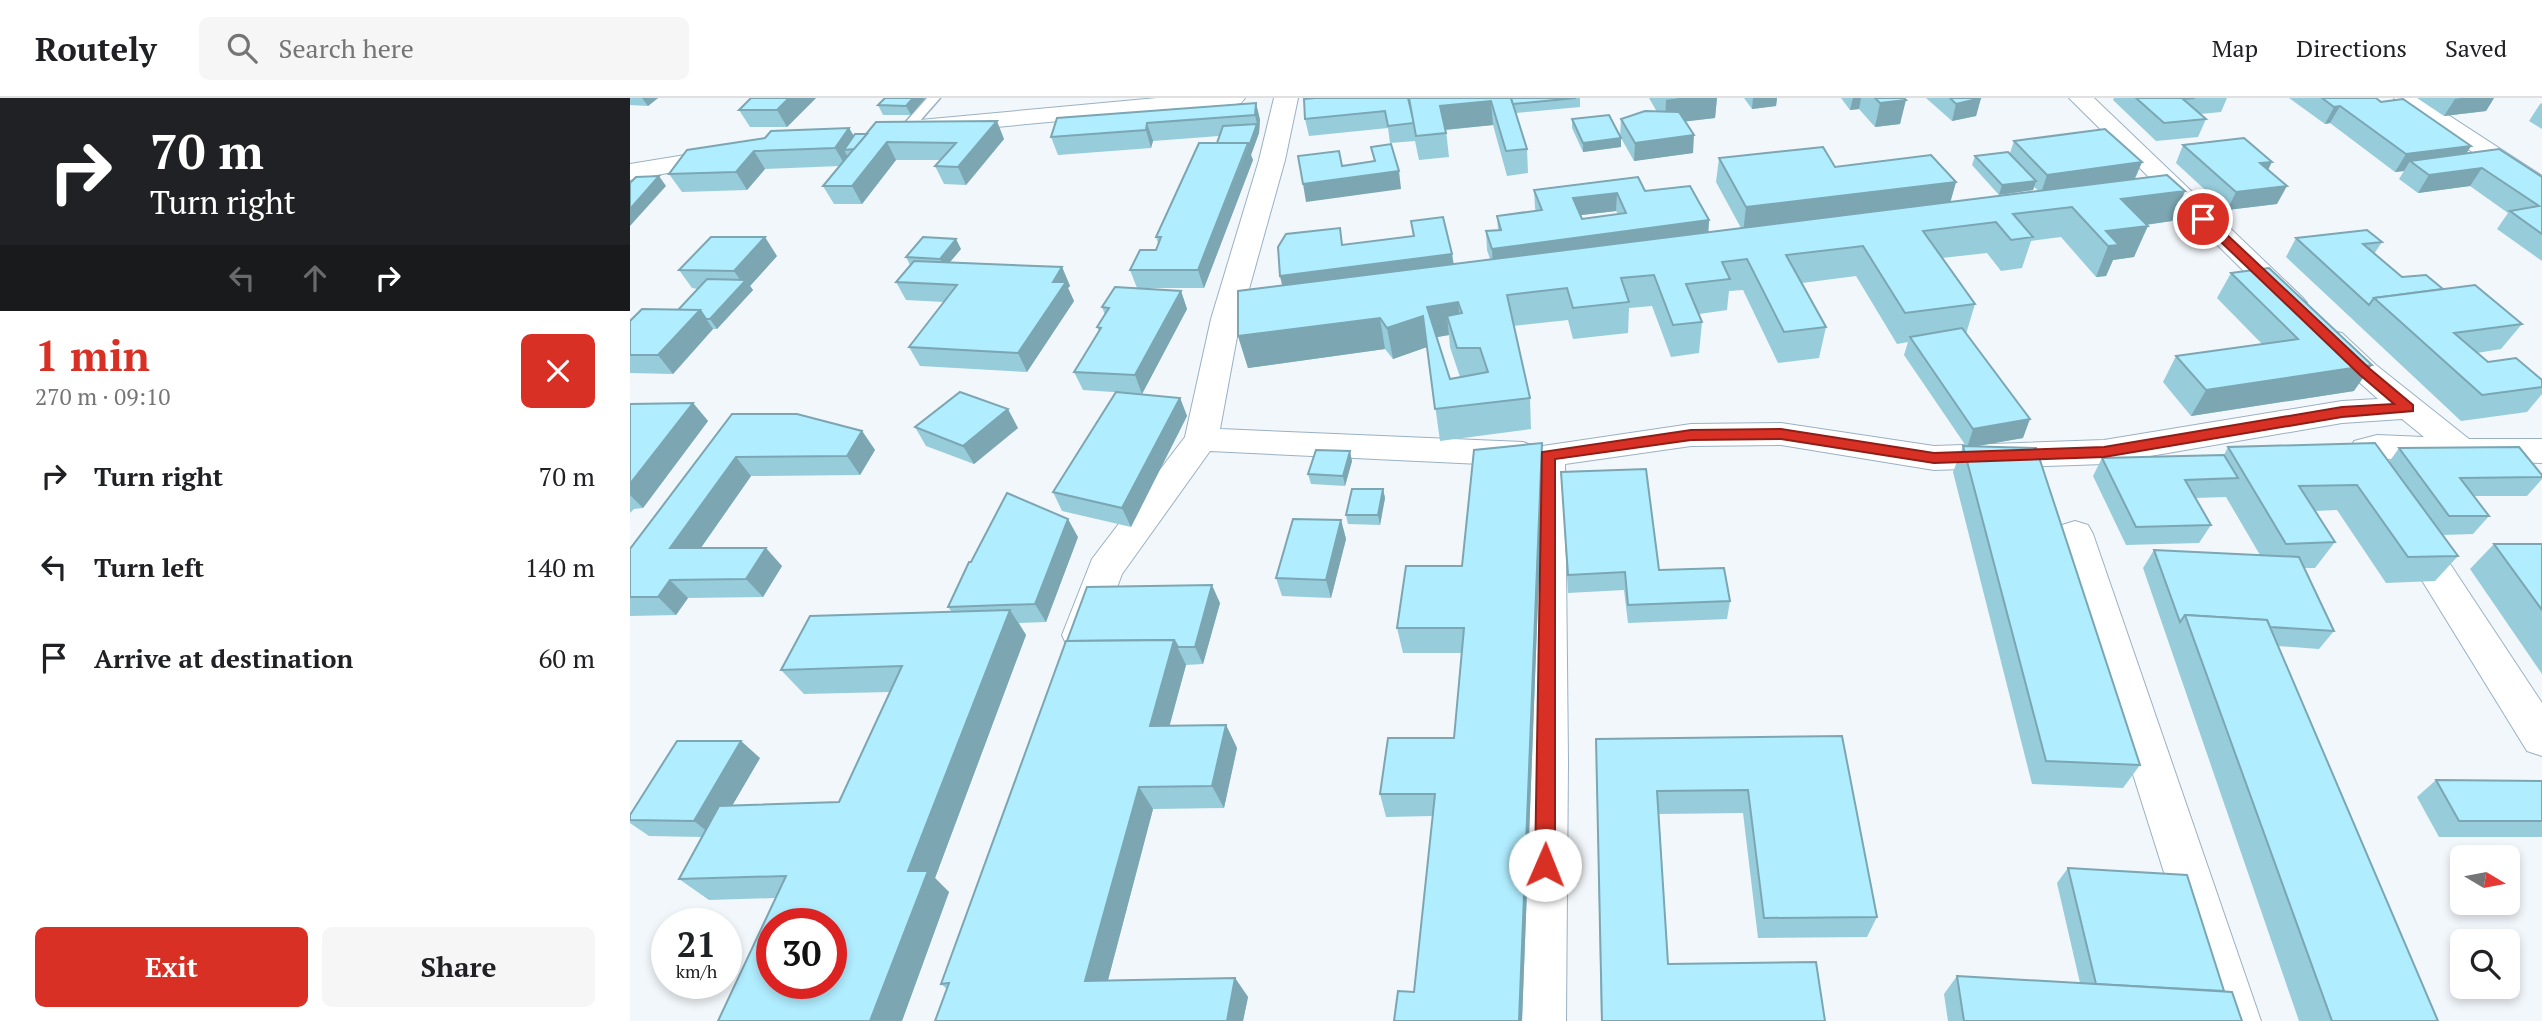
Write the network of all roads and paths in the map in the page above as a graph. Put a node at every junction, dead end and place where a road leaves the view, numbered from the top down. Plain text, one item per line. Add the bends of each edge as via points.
1 (934, 98) edge
2 (1233, 98) edge
3 (1286, 98) edge
4 (2081, 98) edge
5 (2406, 98) edge
6 (907, 128) junction
7 (879, 132) edge
8 (756, 150) edge
9 (630, 172) edge
10 (2542, 187) edge
11 (1319, 306) edge
12 (1226, 320) junction
13 (2408, 408) junction
14 (1200, 439) junction
15 (2461, 450) junction
16 (2542, 451) edge
17 (1548, 455) junction
18 (2075, 534) dead end
19 (1068, 672) edge
20 (2542, 738) edge
21 (1541, 1021) edge
22 (2236, 1021) edge

1 - 6 lane
2 - 6 street
3 - 12 street
4 - 13 street via 2158,190
5 - 10 street
6 - 7 street
8 - 9 street
11 - 12 street
12 - 14 street
13 - 15 street
13 - 17 street via 2342,412 2104,452 1934,458 1781,434 1691,435
14 - 17 street
14 - 19 street via 1105,569
15 - 16 street
15 - 20 street via 2376,447 2366,449 2367,465
17 - 21 street
18 - 22 street

